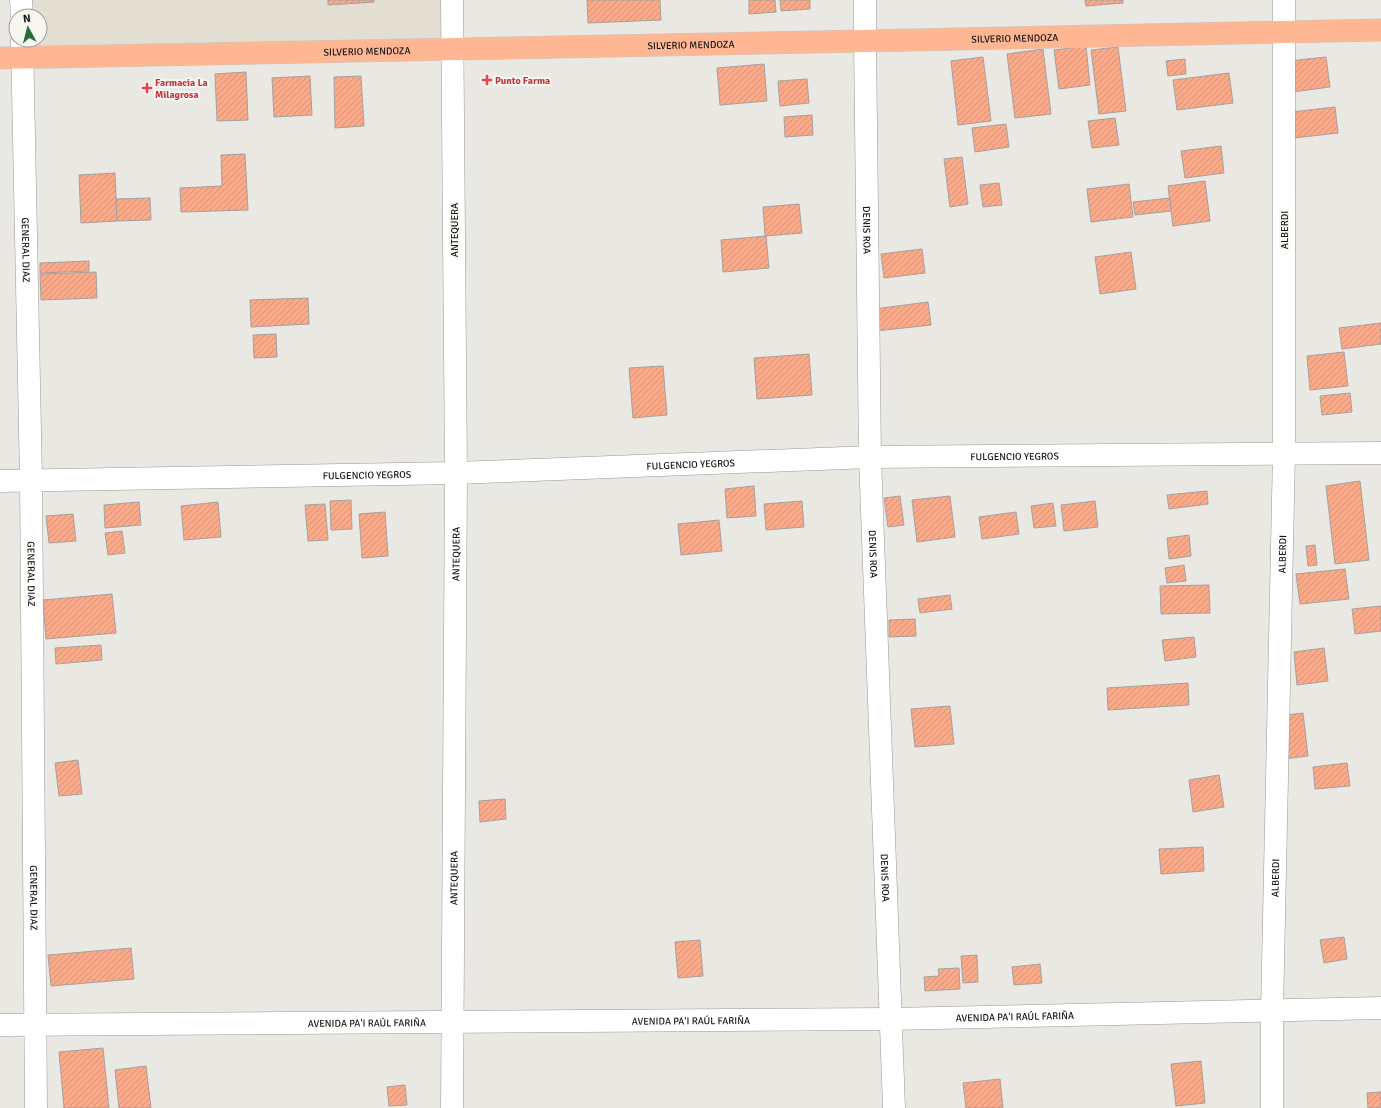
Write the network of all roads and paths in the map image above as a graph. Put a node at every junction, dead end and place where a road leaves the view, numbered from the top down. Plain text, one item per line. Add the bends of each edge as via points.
1 (452, 0) edge
2 (865, 0) edge
3 (1284, 0) edge
4 (1381, 30) edge
5 (1285, 32) junction
6 (864, 41) junction
7 (22, 49) edge
8 (453, 49) junction
9 (0, 58) edge
10 (1284, 453) junction
11 (1381, 453) edge
12 (870, 457) junction
13 (456, 474) junction
14 (31, 480) junction
15 (0, 481) edge
16 (1381, 1008) edge
17 (1272, 1010) junction
18 (891, 1019) junction
19 (452, 1023) junction
20 (0, 1025) edge
21 (35, 1025) junction
22 (36, 1108) edge
23 (452, 1108) edge
24 (894, 1108) edge
25 (1272, 1108) edge

1 - 8 street, ANTEQUERA
2 - 6 street, DENIS ROA
3 - 5 street, ALBERDI
4 - 5 highway, SILVERIO MENDOZA
5 - 6 highway, SILVERIO MENDOZA
5 - 10 street, ALBERDI
6 - 8 highway, SILVERIO MENDOZA
6 - 12 street, DENIS ROA
7 - 8 highway, SILVERIO MENDOZA
7 - 9 highway, SILVERIO MENDOZA
7 - 14 street, GENERAL DIAZ
8 - 13 street, ANTEQUERA
10 - 11 street, FULGENCIO YEGROS
10 - 12 street, FULGENCIO YEGROS
10 - 17 street, ALBERDI
12 - 13 street, FULGENCIO YEGROS
12 - 18 street, DENIS ROA
13 - 14 street, FULGENCIO YEGROS
13 - 19 street, ANTEQUERA
14 - 15 street, FULGENCIO YEGROS
14 - 21 street, GENERAL DIAZ
16 - 17 street, AVENIDA PA'I RAÚL FARIÑA
17 - 18 street, AVENIDA PA'I RAÚL FARIÑA
17 - 25 street, ALBERDI
18 - 19 street, AVENIDA PA'I RAÚL FARIÑA
18 - 24 street, DENIS ROA
19 - 21 street, AVENIDA PA'I RAÚL FARIÑA
19 - 23 street, ANTEQUERA
20 - 21 street, AVENIDA PA'I RAÚL FARIÑA
21 - 22 street, GENERAL DIAZ

